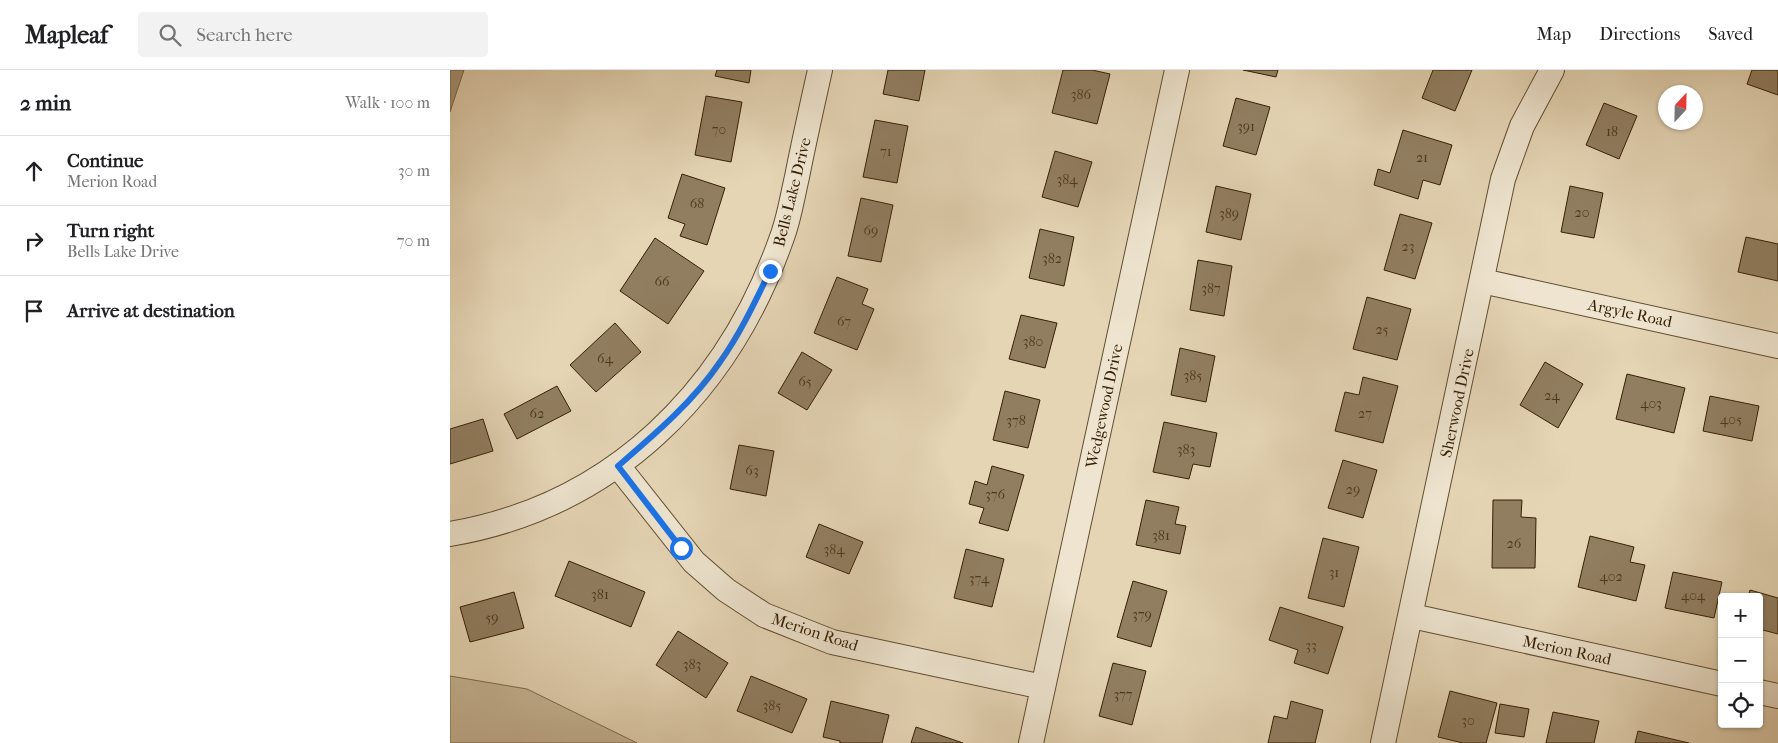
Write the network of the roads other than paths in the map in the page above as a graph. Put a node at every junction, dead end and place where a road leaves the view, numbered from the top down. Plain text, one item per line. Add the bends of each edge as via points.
1 (820, 70) edge
2 (1177, 70) edge
3 (1552, 70) edge
4 (1482, 281) junction
5 (1778, 346) edge
6 (618, 466) junction
7 (450, 534) edge
8 (1412, 616) junction
9 (1718, 683) edge
10 (1043, 687) junction
11 (1763, 693) edge
12 (1778, 696) edge
13 (1031, 743) edge
14 (1383, 743) edge

1 - 6 street, Bells Lake Drive via 782,237 752,310 720,364 691,398
2 - 10 street, Wedgewood Drive
3 - 4 street, Sherwood Drive via 1510,156
4 - 5 street, Argyle Road
4 - 8 street, Sherwood Drive
6 - 7 street, Bells Lake Drive via 576,491 529,512 499,523
6 - 10 street, Merion Road via 694,562 726,590 764,615 832,642
8 - 9 street, Merion Road
8 - 14 street, Sherwood Drive
10 - 13 street, Wedgewood Drive
11 - 12 street

